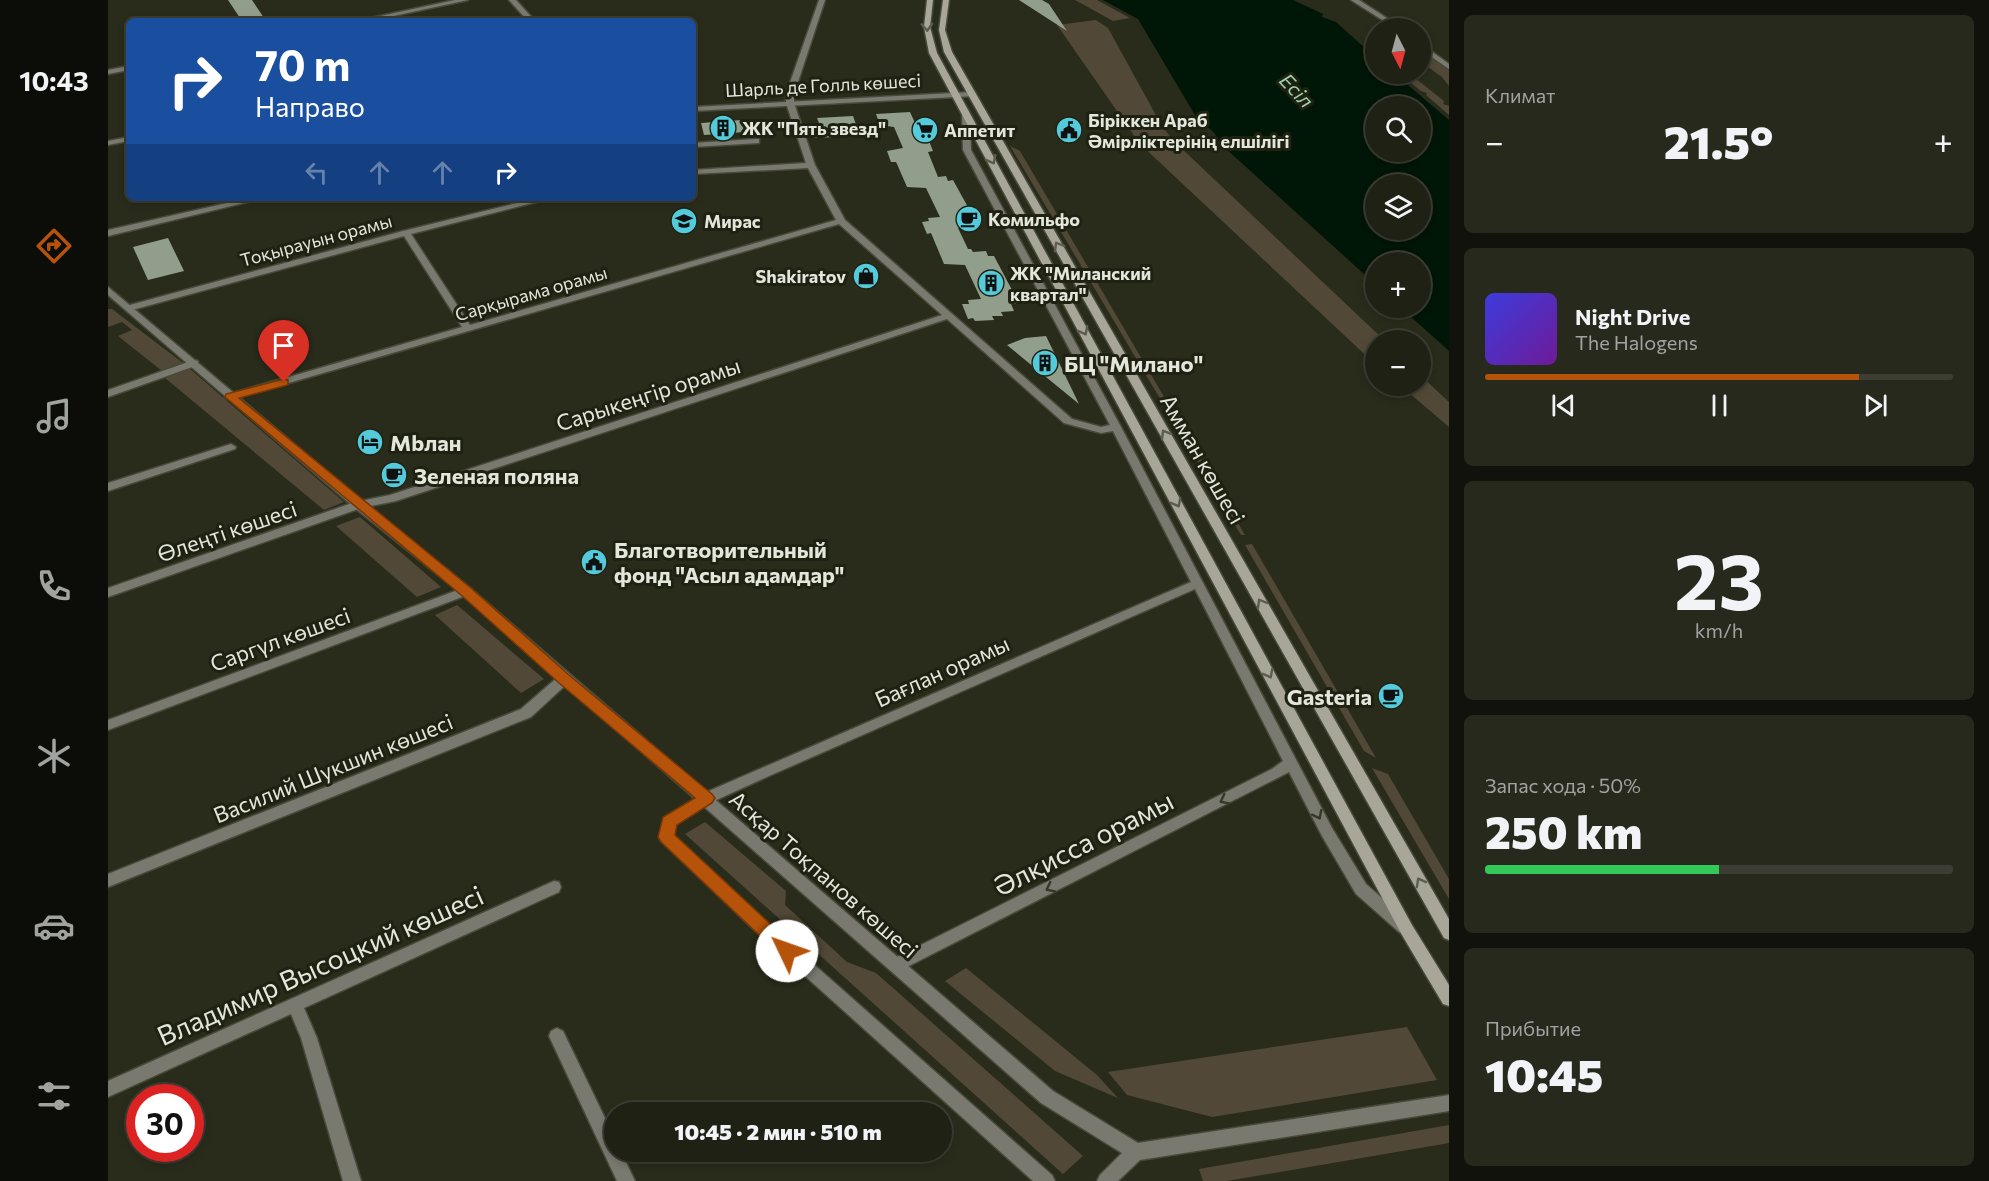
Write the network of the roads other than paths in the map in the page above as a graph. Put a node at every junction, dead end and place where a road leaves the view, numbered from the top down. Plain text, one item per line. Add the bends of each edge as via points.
1 (465, 0) edge
2 (512, 0) edge
3 (822, 0) edge
4 (930, 0) edge
5 (946, 0) edge
6 (1355, 0) edge
7 (1360, 0) edge
8 (375, 18) edge
9 (529, 18) edge
10 (1383, 18) edge
11 (1431, 53) edge
12 (1449, 67) edge
13 (126, 69) edge
14 (108, 72) edge
15 (956, 94) junction
16 (972, 94) junction
17 (790, 103) junction
18 (696, 109) edge
19 (966, 113) junction
20 (126, 139) edge
21 (756, 141) dead end
22 (108, 143) edge
23 (696, 145) edge
24 (811, 165) junction
25 (696, 172) edge
26 (247, 201) edge
27 (536, 201) edge
28 (841, 221) junction
29 (108, 233) edge
30 (406, 233) junction
31 (108, 290) edge
32 (129, 308) junction
33 (948, 316) junction
34 (468, 329) junction
35 (194, 363) junction
36 (108, 394) edge
37 (230, 397) junction
38 (1116, 427) junction
39 (231, 447) dead end
40 (108, 487) edge
41 (359, 505) junction
42 (1196, 584) junction
43 (466, 591) junction
44 (108, 593) edge
45 (564, 679) junction
46 (108, 725) edge
47 (1291, 763) junction
48 (707, 798) junction
49 (108, 882) edge
50 (554, 887) dead end
51 (1407, 930) junction
52 (1449, 933) edge
53 (896, 965) junction
54 (1449, 999) edge
55 (294, 1004) junction
56 (557, 1036) dead end
57 (108, 1089) edge
58 (1449, 1103) edge
59 (1136, 1152) junction
60 (352, 1181) edge
61 (626, 1181) edge
62 (1046, 1181) edge
63 (1106, 1181) edge

1 - 8 street
2 - 9 street
3 - 17 street
4 -> 15 main road, Амман көшесі via 925,23 928,39
5 - 16 main road, Амман көшесі via 942,30 948,52
6 - 7 street
6 - 10 street
11 - 12 street
13 - 14 street
15 - 16 street, Шарль де Голль көшесі
15 - 17 street, Шарль де Голль көшесі
15 - 19 main road, Амман көшесі
52 -> 16 main road, Амман көшесі
17 - 18 street, Шарль де Голль көшесі
17 - 24 street
19 - 38 street, Амман көшесі via 968,150
19 -> 51 main road, Амман көшесі
20 - 22 street
21 - 23 street
24 - 25 street
24 - 28 street
26 - 29 street
27 - 30 street, Тоқырауын орамы
28 - 33 street
28 - 34 street, Сарқырама орамы
30 - 32 street, Тоқырауын орамы
30 - 34 street
31 - 32 street, Асқар Тоқпанов көшесі
32 - 35 street, Асқар Тоқпанов көшесі
33 - 38 street via 1068,421 1101,429
33 - 41 street, Сарыкеңгір орамы via 392,498
34 - 37 street, Сарқырама орамы
35 - 36 street
35 - 37 street, Асқар Тоқпанов көшесі
37 - 41 street, Асқар Тоқпанов көшесі
38 - 42 street, Амман көшесі
39 - 40 street
41 - 43 street, Асқар Тоқпанов көшесі
41 - 44 street, Өлеңті көшесі
42 - 47 street, Амман көшесі
42 - 48 street, Бағлан орамы
43 - 45 street, Асқар Тоқпанов көшесі
43 - 46 street, Саргүл көшесі
45 - 48 street, Асқар Тоқпанов көшесі
45 - 49 street, Василий Шукшин көшесі via 526,713
47 -> 51 street, Амман көшесі via 1361,889
47 -> 53 street, Әлқисса орамы
48 - 53 street, Асқар Тоқпанов көшесі
48 - 62 street, Бағлан орамы via 669,822 666,837
50 - 55 street, Владимир Высоцкий көшесі
51 - 54 main road, Амман көшесі
53 - 59 street, Асқар Тоқпанов көшесі via 1047,1096
55 - 57 street, Владимир Высоцкий көшесі
55 - 60 street via 309,1038
56 - 61 street
58 - 59 street
59 - 63 street

